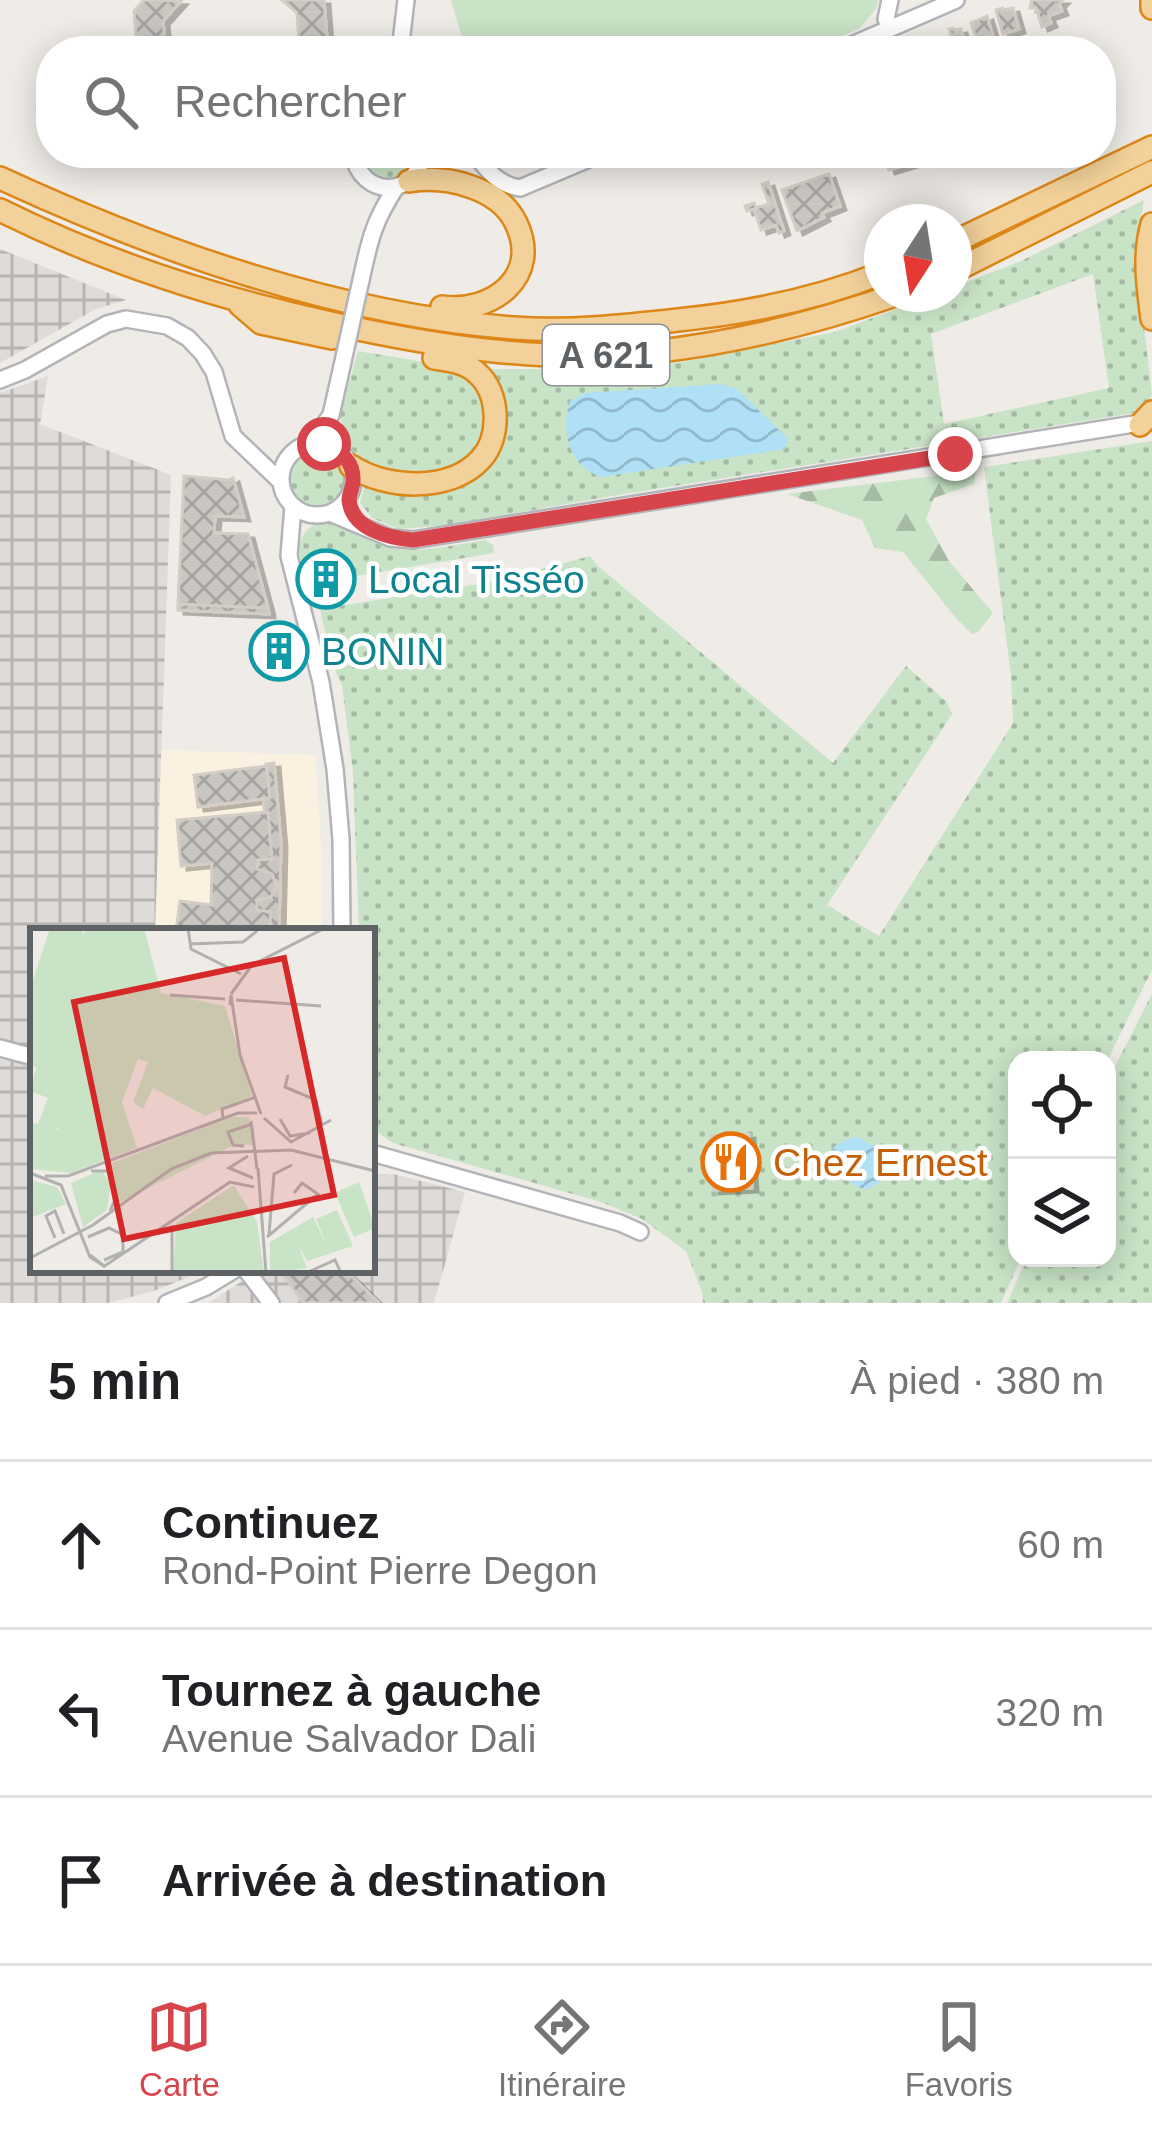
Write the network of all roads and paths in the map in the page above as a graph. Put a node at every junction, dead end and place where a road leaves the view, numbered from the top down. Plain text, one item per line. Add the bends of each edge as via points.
1 (406, 0) edge
2 (890, 0) edge
3 (956, 0) edge
4 (890, 29) junction
5 (402, 36) edge
6 (873, 36) edge
7 (1152, 147) edge
8 (1116, 164) edge
9 (357, 168) edge
10 (419, 168) edge
11 (488, 168) edge
12 (567, 168) edge
13 (1108, 168) edge
14 (1152, 172) edge
15 (0, 178) edge
16 (364, 178) junction
17 (403, 184) junction
18 (0, 210) edge
19 (1152, 224) edge
20 (372, 229) junction
21 (972, 233) edge
22 (972, 262) edge
23 (864, 280) edge
24 (235, 301) junction
25 (864, 306) edge
26 (379, 307) junction
27 (1152, 319) edge
28 (0, 380) edge
29 (331, 416) junction
30 (1149, 421) edge
31 (310, 444) junction
32 (242, 447) junction
33 (289, 457) junction
34 (344, 457) junction
35 (281, 482) junction
36 (349, 498) junction
37 (293, 506) junction
38 (321, 514) junction
39 (368, 528) junction
40 (291, 542) junction
41 (342, 928) edge
42 (0, 1048) edge
43 (30, 1056) edge
44 (375, 1154) edge
45 (640, 1232) dead end
46 (229, 1273) edge
47 (248, 1273) edge
48 (167, 1303) edge
49 (271, 1303) edge

1 - 5 street
2 - 4 street
3 - 4 street
4 - 6 street
7 - 8 highway
9 - 16 street
10 - 17 street
11 - 12 street via 520,188
13 - 21 highway
14 - 22 highway
15 - 26 highway, A 621 via 241,273
16 - 17 street
16 - 20 street
17 - 20 street
17 - 26 highway via 432,178 486,195 516,221 523,260 507,289 477,307
18 - 24 highway, A 621
19 - 27 highway
20 - 29 street, bridge
23 - 26 highway, A 621 via 772,307 634,325 518,328
24 - 25 highway, A 621 via 455,347 599,355 733,340
24 - 34 highway via 260,323 455,361 489,389 496,412 489,447 466,471 396,483 367,476
28 - 32 street via 107,324 167,326 203,354
29 - 31 street
29 - 34 street
30 - 39 street via 413,540
31 - 33 street
31 - 34 street
32 - 33 street
32 - 35 street
33 - 35 street
34 - 36 street
35 - 37 street
36 - 38 street
36 - 39 street
37 - 38 street
37 - 40 street
38 - 39 street
38 - 40 street
40 - 41 street via 335,769
42 - 43 street
44 - 45 street
46 - 48 street
47 - 49 street

